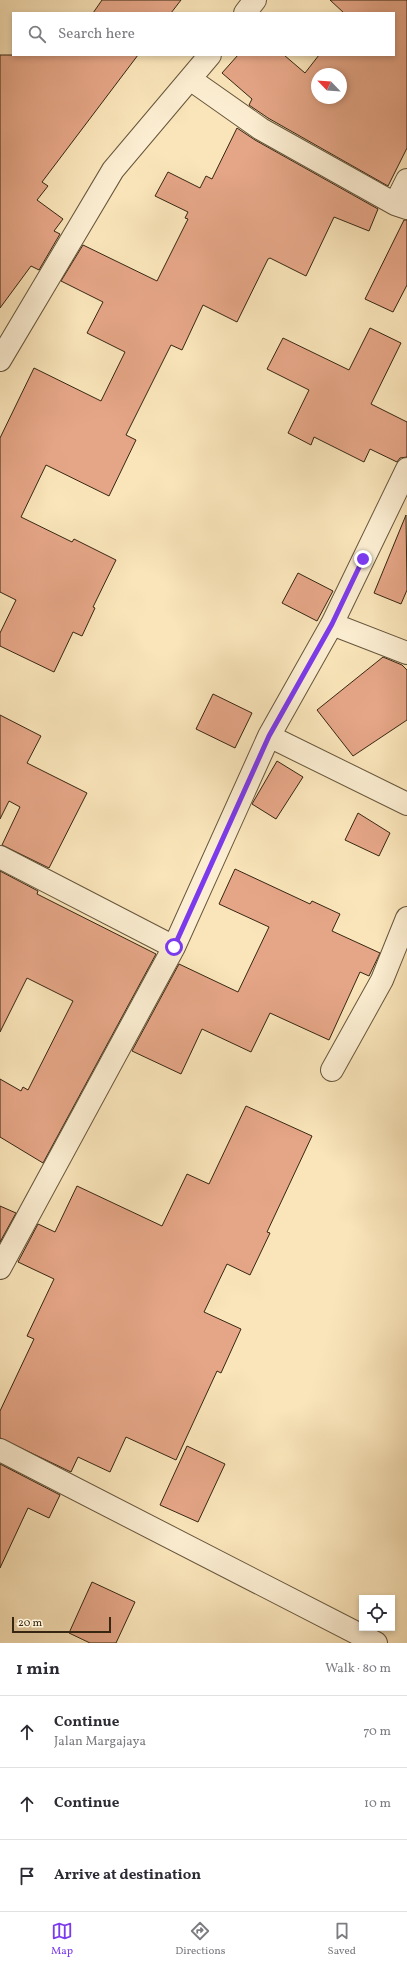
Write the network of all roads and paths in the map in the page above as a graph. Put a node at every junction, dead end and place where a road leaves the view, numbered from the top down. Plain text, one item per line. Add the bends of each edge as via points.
1 (255, 0) edge
2 (245, 12) edge
3 (209, 56) edge
4 (190, 79) junction
5 (407, 180) edge
6 (401, 206) edge
7 (0, 360) edge
8 (407, 469) edge
9 (332, 624) junction
10 (407, 653) edge
11 (269, 736) junction
12 (407, 804) edge
13 (0, 857) edge
14 (407, 918) edge
15 (174, 947) junction
16 (332, 1070) dead end
17 (0, 1268) edge
18 (0, 1450) edge
19 (376, 1643) edge

1 - 2 street
3 - 4 street
4 - 6 street via 261,129
4 - 7 street via 113,170
5 - 6 street
8 - 9 street
9 - 10 street
9 - 11 street
11 - 12 street
11 - 15 street
13 - 15 street
14 - 16 street via 382,980
15 - 17 street
18 - 19 street

